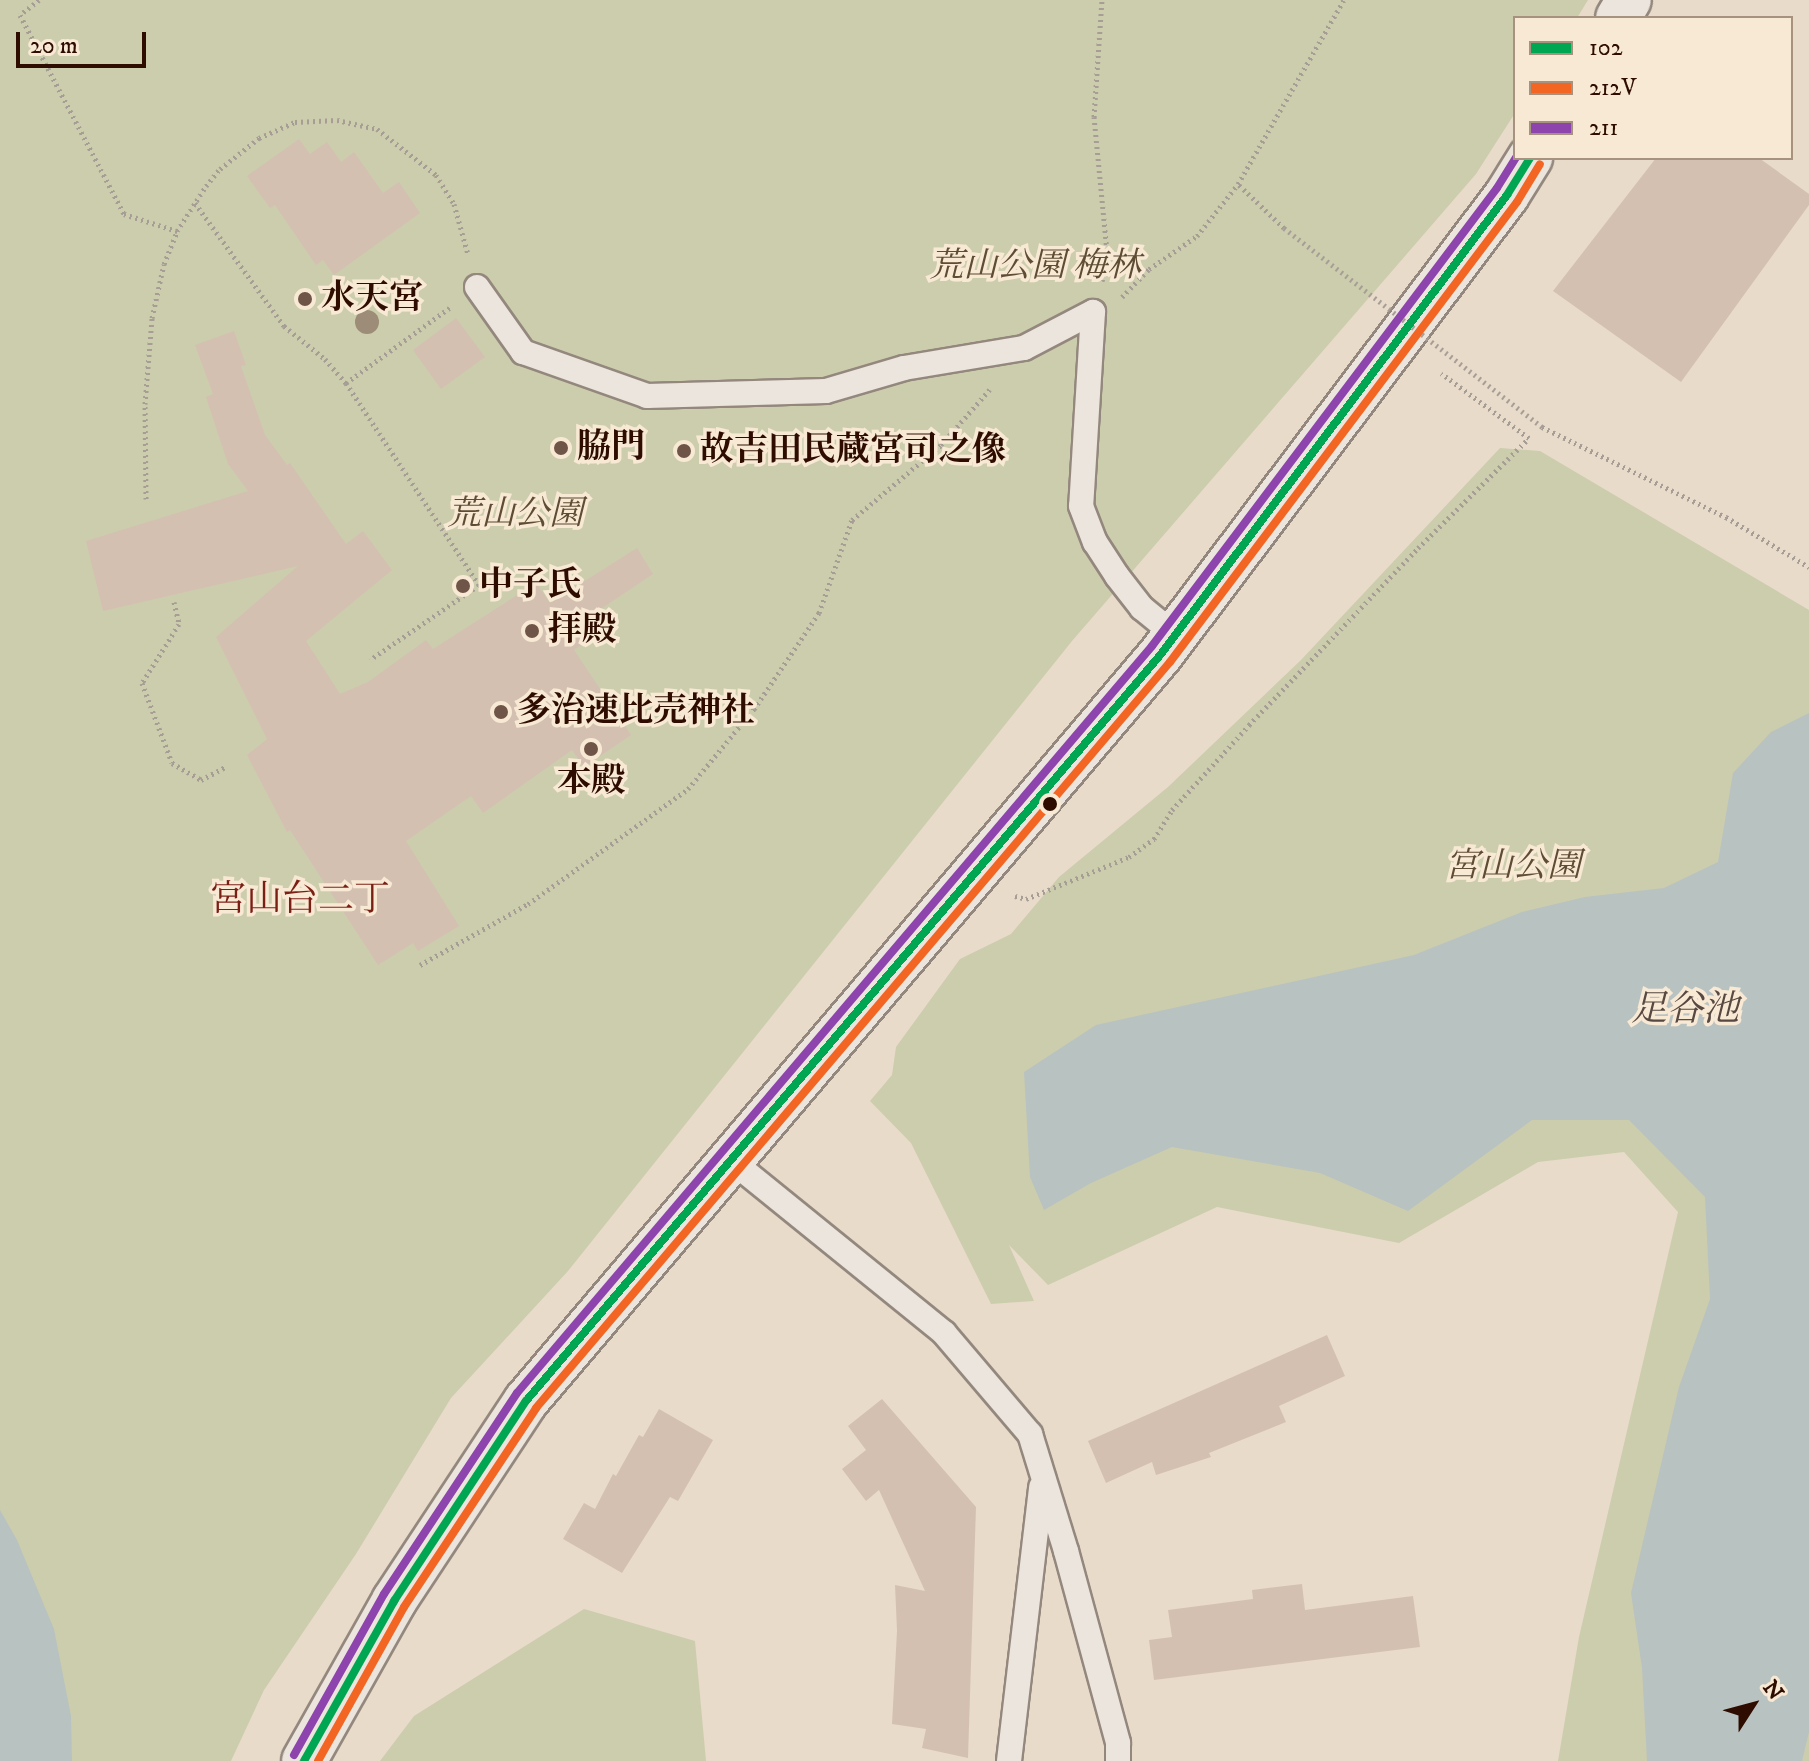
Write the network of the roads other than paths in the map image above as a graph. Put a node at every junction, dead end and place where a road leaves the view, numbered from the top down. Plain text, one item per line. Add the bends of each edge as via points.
1 (1529, 160) edge
2 (477, 287) road end
3 (1175, 635) junction
4 (733, 1162) junction
5 (1042, 1477) junction
6 (304, 1761) edge
7 (1009, 1761) edge
8 (1118, 1761) edge

1 - 3 street
2 - 3 lane via 523,352 647,396 826,391 904,368 1024,348 1093,312 1081,506 1095,542 1117,576 1142,608
3 - 4 street
4 - 5 lane via 944,1333 1030,1434
4 - 6 street via 526,1401 394,1601
5 - 7 lane
5 - 8 lane via 1118,1743

